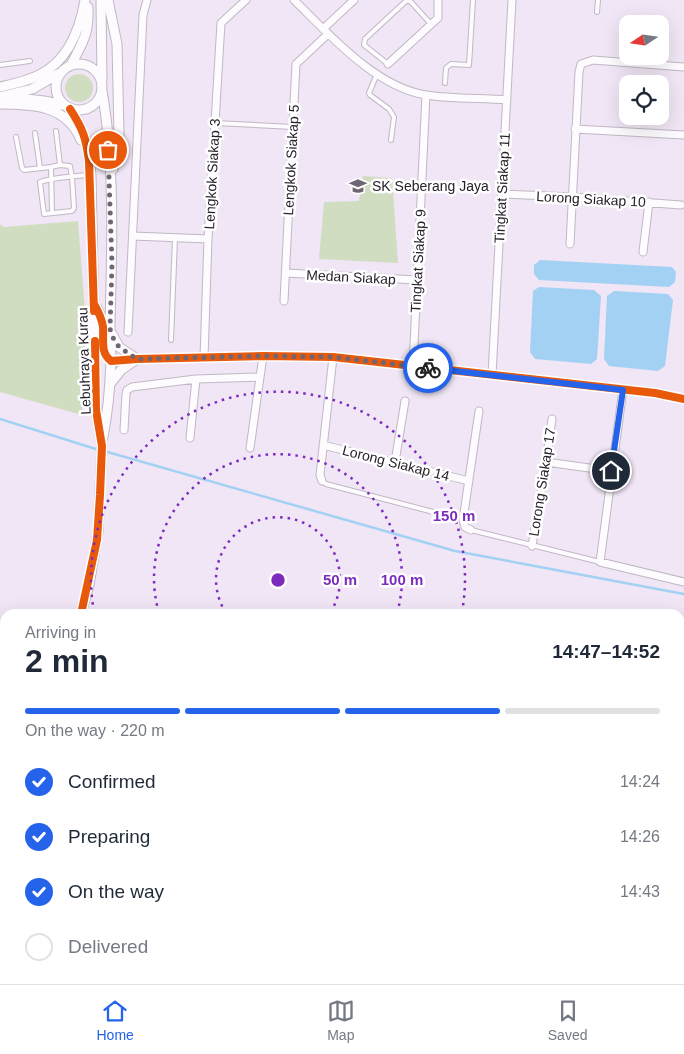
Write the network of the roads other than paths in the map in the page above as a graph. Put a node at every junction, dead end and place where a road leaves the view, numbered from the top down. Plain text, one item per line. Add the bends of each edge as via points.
1 (86, 0) edge
2 (101, 0) edge
3 (108, 0) edge
4 (147, 0) edge
5 (246, 0) edge
6 (294, 0) edge
7 (354, 0) edge
8 (438, 0) edge
9 (473, 0) edge
10 (512, 0) edge
11 (598, 0) edge
12 (597, 12) dead end
13 (431, 24) junction
14 (326, 31) junction
15 (30, 61) dead end
16 (388, 64) joint
17 (0, 65) edge
18 (71, 65) junction
19 (684, 67) edge
20 (60, 72) junction
21 (377, 74) junction
22 (445, 83) dead end
23 (0, 87) edge
24 (102, 87) junction
25 (426, 95) junction
26 (1, 99) edge
27 (506, 100) junction
28 (67, 107) junction
29 (215, 123) junction
30 (293, 126) junction
31 (575, 129) junction
32 (56, 131) dead end
33 (35, 132) dead end
34 (684, 134) edge
35 (16, 137) dead end
36 (391, 140) dead end
37 (89, 161) junction
38 (60, 165) junction
39 (50, 167) junction
40 (40, 168) junction
41 (91, 175) junction
42 (72, 177) junction
43 (51, 179) junction
44 (110, 184) junction
45 (502, 194) junction
46 (573, 197) junction
47 (649, 202) junction
48 (681, 205) dead end
49 (52, 213) junction
50 (133, 236) junction
51 (176, 238) junction
52 (208, 240) junction
53 (570, 244) dead end
54 (643, 252) dead end
55 (93, 264) junction
56 (112, 264) junction
57 (286, 273) junction
58 (417, 280) junction
59 (284, 301) dead end
60 (94, 304) junction
61 (110, 329) junction
62 (128, 332) dead end
63 (171, 340) dead end
64 (263, 356) junction
65 (333, 357) junction
66 (204, 358) junction
67 (137, 359) junction
68 (111, 362) junction
69 (413, 366) junction
70 (492, 375) junction
71 (260, 377) junction
72 (196, 379) junction
73 (110, 385) junction
74 (623, 390) junction
75 (684, 400) edge
76 (405, 401) dead end
77 (479, 411) dead end
78 (552, 419) dead end
79 (124, 430) dead end
80 (190, 438) dead end
81 (102, 445) junction
82 (323, 445) junction
83 (250, 448) dead end
84 (395, 462) junction
85 (546, 462) junction
86 (611, 471) junction
87 (322, 481) joint
88 (469, 481) junction
89 (441, 514) dead end
90 (471, 530) joint
91 (532, 546) junction
92 (600, 562) junction
93 (684, 582) edge
94 (83, 609) edge

1 - 18 street via 87,33
1 - 23 street via 79,27 58,61 35,77
2 - 24 street, Lebuhraya Kurau
3 - 44 street via 117,44 119,134
4 - 50 street via 143,16
5 - 29 street, Lengkok Siakap 3 via 221,23
6 - 14 street
7 - 14 street, Lengkok Siakap 5
8 - 13 street via 438,18
9 - 22 lane via 470,65 451,64 446,68
10 - 27 street, Tingkat Siakap 11
11 - 12 lane
13 - 16 street
13 - 16 lane via 410,1 406,1 365,39 364,45
14 - 21 street
14 - 30 street, Lengkok Siakap 5 via 296,64
15 - 17 lane
18 - 20 street
18 - 24 street via 79,63 94,69
19 - 31 street via 593,60 581,64
20 - 26 street via 32,88
20 - 28 street via 55,90
21 - 25 street via 400,87
21 - 36 lane via 369,92 389,108 394,117
24 - 28 street via 100,98 90,108 77,111
24 - 44 street, Lebuhraya Kurau
25 - 27 street
25 - 58 street, Tingkat Siakap 9
26 - 28 street via 44,101
26 - 37 street via 58,112 79,135
27 - 45 street, Tingkat Siakap 11
28 - 37 street, Lebuhraya Kurau via 80,125
29 - 30 lane
29 - 52 street, Lengkok Siakap 3
30 - 57 street, Lengkok Siakap 5
31 - 34 street
31 - 46 street
32 - 38 lane
33 - 40 lane
35 - 40 lane via 22,168
37 - 41 street, Lebuhraya Kurau
38 - 39 lane
38 - 42 lane via 70,166
39 - 40 lane
39 - 43 lane
41 - 42 lane
41 - 55 street, Lebuhraya Kurau
42 - 43 lane
42 - 49 lane via 74,208
43 - 49 lane
43 - 49 lane via 40,182 44,214
44 - 56 street, Lebuhraya Kurau
45 - 46 street, Lorong Siakap 10
45 - 70 street, Tingkat Siakap 11
46 - 47 street, Lorong Siakap 10
46 - 53 street
47 - 48 street, Lorong Siakap 10
47 - 54 street
50 - 51 street
50 - 62 street
51 - 52 street
51 - 63 lane
52 - 66 street, Lengkok Siakap 3
55 - 56 street via 100,273 108,271
55 - 60 street, Lebuhraya Kurau
56 - 61 street, Lebuhraya Kurau
57 - 58 street, Medan Siakap
57 - 59 street, Lengkok Siakap 5
58 - 69 street, Tingkat Siakap 9
60 - 68 street via 103,325 104,353
60 - 81 street, Lebuhraya Kurau via 96,410
61 - 67 street via 119,347
61 - 68 street, Lebuhraya Kurau
64 - 65 street
64 - 66 street
64 - 71 street
65 - 69 street
65 - 82 street
66 - 67 street
67 - 68 street
67 - 73 street via 121,370
68 - 73 street, Lebuhraya Kurau
69 - 70 street
70 - 74 street
71 - 72 street
71 - 83 street
72 - 79 street via 127,390
72 - 80 street
73 - 81 street, Lebuhraya Kurau
74 - 75 street
74 - 86 street
76 - 84 street
77 - 88 street
78 - 85 street, Lorong Siakap 17
81 - 94 street, Lebuhraya Kurau via 97,540
82 - 84 street, Lorong Siakap 14
82 - 87 street
84 - 88 street, Lorong Siakap 14
85 - 86 street
85 - 91 street, Lorong Siakap 17
86 - 92 street
87 - 89 lane
88 - 90 street via 463,520 465,527
90 - 91 lane
91 - 92 lane
92 - 93 street

